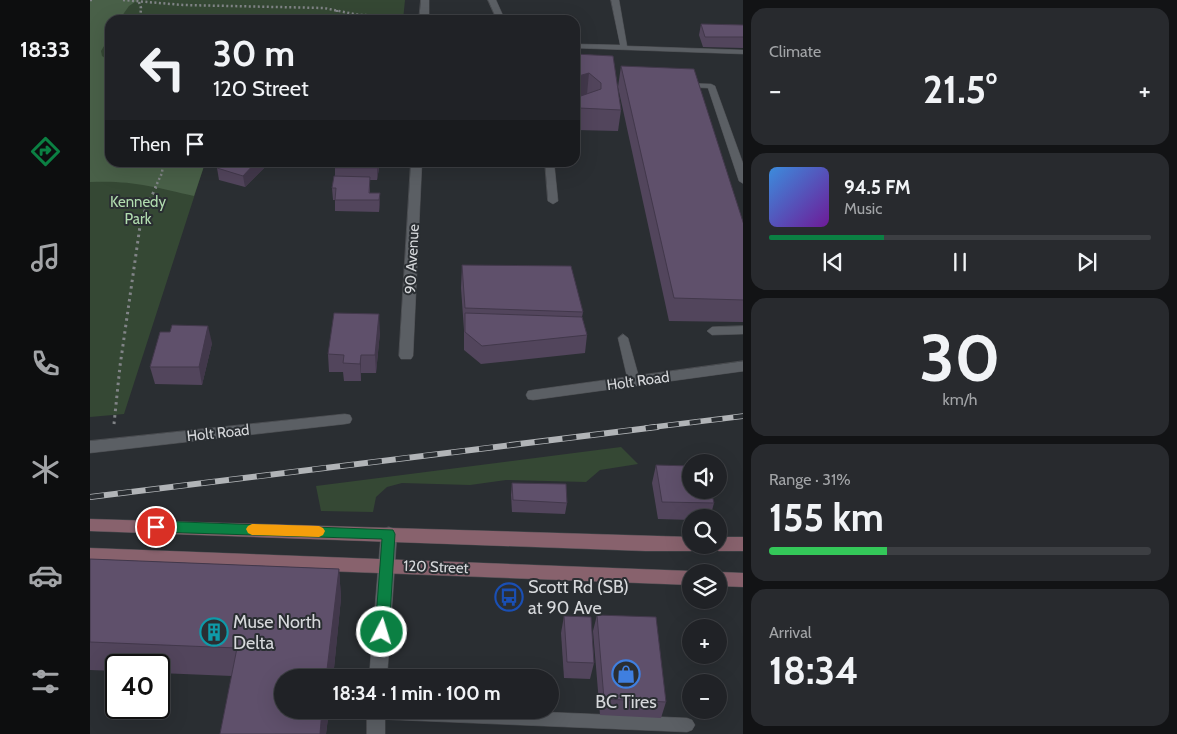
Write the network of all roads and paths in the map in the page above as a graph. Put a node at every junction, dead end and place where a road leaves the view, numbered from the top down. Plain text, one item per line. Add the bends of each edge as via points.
1 (123, 0) edge
2 (425, 0) edge
3 (492, 0) edge
4 (615, 0) edge
5 (138, 1) junction
6 (338, 10) junction
7 (140, 15) edge
8 (337, 15) edge
9 (359, 15) edge
10 (424, 15) edge
11 (499, 15) edge
12 (580, 46) edge
13 (624, 48) junction
14 (743, 52) edge
15 (675, 85) edge
16 (163, 167) edge
17 (417, 167) edge
18 (550, 167) edge
19 (743, 181) edge
20 (553, 201) dead end
21 (743, 330) edge
22 (712, 331) dead end
23 (623, 338) dead end
24 (406, 356) dead end
25 (743, 366) edge
26 (634, 381) junction
27 (532, 395) dead end
28 (346, 419) dead end
29 (114, 424) dead end
30 (90, 447) edge
31 (90, 525) edge
32 (388, 534) junction
33 (682, 544) edge
34 (727, 544) edge
35 (743, 544) edge
36 (90, 555) edge
37 (387, 565) junction
38 (682, 578) edge
39 (727, 579) edge
40 (743, 580) edge
41 (379, 669) edge
42 (376, 719) edge
43 (554, 719) edge
44 (687, 725) dead end
45 (376, 734) edge

1 - 5 path
2 - 10 street
3 - 11 lane
4 - 13 lane
5 - 6 path
5 - 7 path
6 - 8 path
6 - 9 path
12 - 13 lane
13 - 14 lane
15 - 19 lane via 711,86
16 - 29 path via 141,219
17 - 24 street, 90 Avenue
18 - 20 lane
21 - 22 lane
23 - 26 lane
25 - 26 street, Holt Road
26 - 27 street, Holt Road
28 - 30 street, Holt Road
31 - 32 main road, 120 Street
32 - 33 main road, 120 Street
32 - 37 street
34 - 35 main road
36 - 37 main road, 120 Street
37 - 38 main road, 120 Street
37 - 41 street
39 - 40 main road
42 - 45 street
43 - 44 lane

